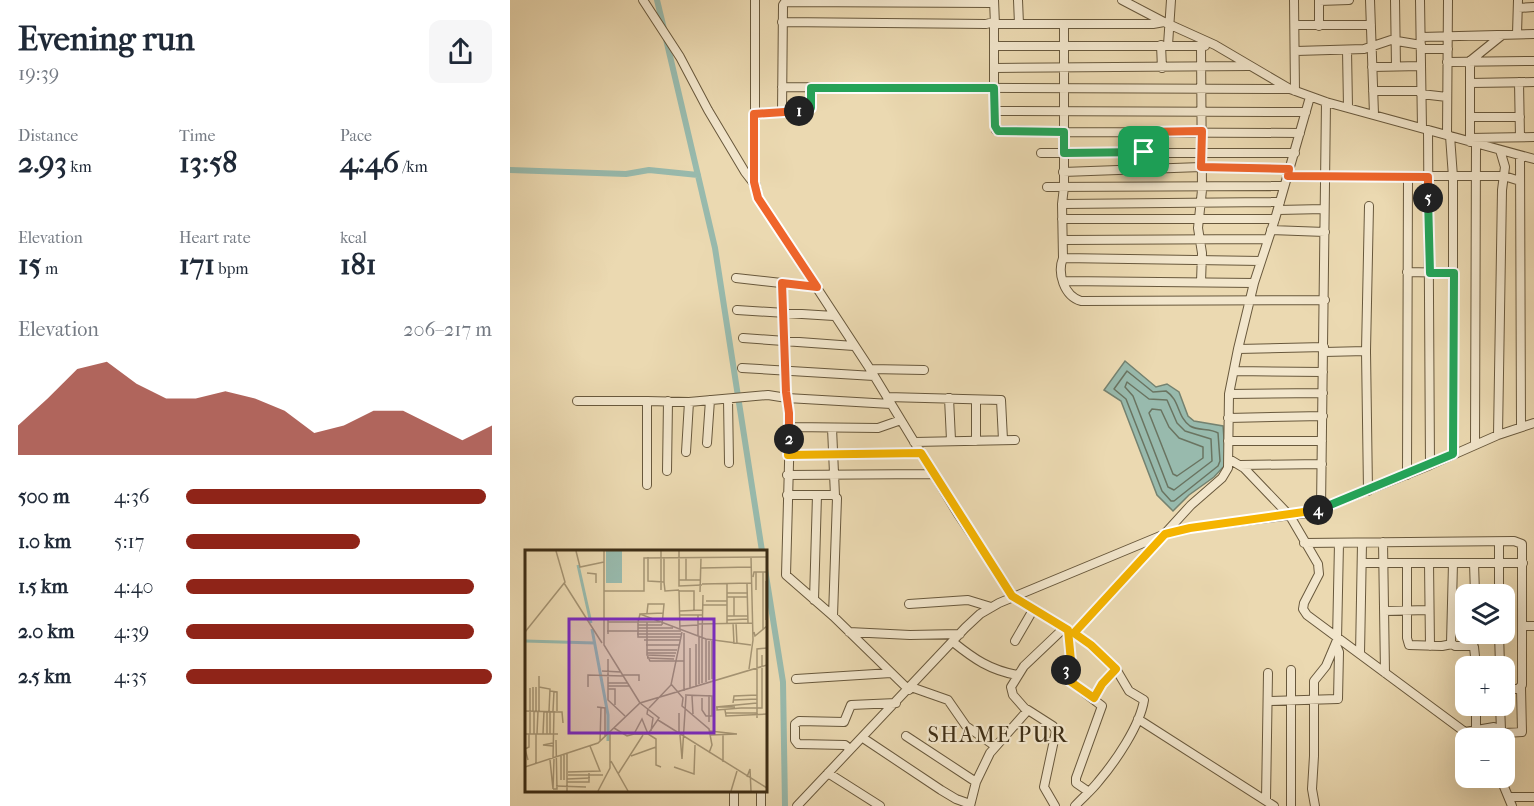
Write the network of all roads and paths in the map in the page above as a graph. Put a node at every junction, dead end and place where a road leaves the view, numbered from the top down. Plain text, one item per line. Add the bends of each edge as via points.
1 (643, 0) edge
2 (755, 0) edge
3 (1018, 0) edge
4 (1122, 0) edge
5 (1171, 0) edge
6 (1294, 0) edge
7 (1319, 0) edge
8 (1349, 0) edge
9 (1370, 0) edge
10 (1395, 0) edge
11 (1420, 0) edge
12 (1448, 0) edge
13 (994, 2) edge
14 (1518, 4) edge
15 (1534, 7) edge
16 (782, 22) junction
17 (995, 23) junction
18 (1166, 23) junction
19 (1019, 24) junction
20 (1064, 25) junction
21 (1295, 25) junction
22 (1371, 25) junction
23 (1319, 26) junction
24 (1517, 34) junction
25 (1534, 34) edge
26 (1448, 36) junction
27 (1501, 36) junction
28 (1396, 40) junction
29 (1421, 44) junction
30 (1164, 45) junction
31 (1215, 45) junction
32 (994, 46) junction
33 (1064, 46) junction
34 (1201, 46) junction
35 (1371, 48) junction
36 (1448, 49) junction
37 (1347, 50) junction
38 (1296, 51) junction
39 (1470, 61) junction
40 (1534, 61) edge
41 (1447, 62) junction
42 (1250, 66) junction
43 (1396, 66) junction
44 (1421, 66) junction
45 (1372, 67) junction
46 (995, 68) junction
47 (1162, 68) junction
48 (1202, 68) junction
49 (1063, 69) junction
50 (1519, 82) junction
51 (1534, 82) edge
52 (1470, 83) junction
53 (782, 87) junction
54 (811, 88) junction
55 (994, 88) junction
56 (1063, 89) junction
57 (1202, 89) junction
58 (1292, 90) junction
59 (1373, 91) junction
60 (1421, 93) junction
61 (1310, 97) junction
62 (1447, 97) junction
63 (1326, 102) junction
64 (1348, 107) junction
65 (994, 111) junction
66 (1202, 111) junction
67 (782, 112) junction
68 (1063, 112) junction
69 (1306, 112) junction
70 (754, 114) junction
71 (1374, 114) junction
72 (1470, 117) junction
73 (1520, 117) junction
74 (1425, 129) junction
75 (1202, 131) junction
76 (1064, 132) junction
77 (1144, 132) junction
78 (1300, 133) junction
79 (1449, 136) junction
80 (1520, 137) junction
81 (1534, 137) edge
82 (1472, 141) junction
83 (1500, 150) junction
84 (1144, 152) junction
85 (1201, 152) junction
86 (1041, 153) dead end
87 (1064, 153) junction
88 (1295, 153) junction
89 (1520, 156) junction
90 (1534, 159) edge
91 (1201, 167) junction
92 (1063, 172) junction
93 (1288, 172) junction
94 (1326, 176) junction
95 (1408, 176) junction
96 (1475, 176) junction
97 (1504, 176) junction
98 (1428, 177) junction
99 (1453, 177) junction
100 (1520, 181) junction
101 (755, 185) junction
102 (1284, 186) junction
103 (1047, 187) dead end
104 (1064, 187) junction
105 (1202, 187) junction
106 (1201, 203) junction
107 (1062, 204) junction
108 (1279, 206) junction
109 (1369, 206) dead end
110 (1324, 209) junction
111 (1062, 219) junction
112 (1275, 219) junction
113 (1199, 220) junction
114 (1271, 230) junction
115 (1324, 232) junction
116 (1200, 239) junction
117 (1268, 239) junction
118 (1063, 240) junction
119 (1063, 258) junction
120 (1202, 260) junction
121 (1261, 261) junction
122 (1407, 272) junction
123 (1430, 273) junction
124 (1454, 273) junction
125 (736, 278) dead end
126 (1064, 280) junction
127 (1201, 282) junction
128 (782, 283) junction
129 (1254, 283) junction
130 (817, 287) junction
131 (1325, 300) junction
132 (1249, 301) junction
133 (737, 310) dead end
134 (783, 314) junction
135 (834, 316) junction
136 (743, 338) dead end
137 (784, 341) junction
138 (854, 346) junction
139 (1238, 349) junction
140 (1324, 350) junction
141 (1366, 351) junction
142 (742, 369) dead end
143 (924, 370) dead end
144 (1234, 371) junction
145 (785, 372) junction
146 (872, 372) junction
147 (1323, 372) junction
148 (1323, 393) junction
149 (1229, 394) junction
150 (732, 398) junction
151 (787, 398) junction
152 (949, 398) junction
153 (710, 400) junction
154 (976, 400) junction
155 (577, 401) dead end
156 (647, 401) junction
157 (668, 401) junction
158 (889, 401) junction
159 (689, 402) junction
160 (1323, 416) junction
161 (1228, 418) junction
162 (901, 420) junction
163 (1534, 423) edge
164 (790, 427) junction
165 (1521, 427) junction
166 (832, 428) junction
167 (1498, 435) junction
168 (951, 440) junction
169 (1004, 440) junction
170 (1015, 440) dead end
171 (976, 441) junction
172 (1228, 441) junction
173 (1322, 441) junction
174 (914, 442) junction
175 (707, 443) dead end
176 (1475, 445) junction
177 (686, 452) dead end
178 (921, 453) junction
179 (832, 454) junction
180 (1453, 454) junction
181 (788, 455) junction
182 (1229, 459) junction
183 (729, 463) dead end
184 (1322, 464) junction
185 (1240, 465) junction
186 (1430, 465) junction
187 (667, 471) dead end
188 (933, 474) junction
189 (788, 475) junction
190 (833, 475) junction
191 (1407, 475) junction
192 (647, 485) dead end
193 (1368, 491) junction
194 (787, 495) junction
195 (817, 495) junction
196 (835, 496) junction
197 (1321, 509) junction
198 (1290, 516) junction
199 (1165, 534) junction
200 (1499, 542) junction
201 (1304, 543) junction
202 (1339, 543) junction
203 (1362, 543) junction
204 (1383, 543) junction
205 (1362, 563) junction
206 (1383, 563) junction
207 (1407, 563) junction
208 (1429, 563) junction
209 (1453, 563) junction
210 (1474, 563) junction
211 (1499, 563) junction
212 (1523, 563) junction
213 (1475, 584) edge
214 (1499, 584) edge
215 (1013, 596) junction
216 (814, 600) junction
217 (909, 604) dead end
218 (991, 607) junction
219 (1033, 610) junction
220 (1407, 610) junction
221 (1430, 610) junction
222 (1384, 611) junction
223 (833, 616) junction
224 (1522, 626) junction
225 (1534, 626) edge
226 (1069, 630) junction
227 (849, 632) junction
228 (960, 633) junction
229 (1337, 640) junction
230 (1015, 641) dead end
231 (953, 642) junction
232 (1452, 644) junction
233 (1430, 646) junction
234 (1473, 646) joint
235 (1360, 654) junction
236 (1475, 656) edge
237 (1116, 669) junction
238 (1291, 670) dead end
239 (891, 673) junction
240 (1268, 673) dead end
241 (1385, 673) junction
242 (1017, 675) junction
243 (796, 679) dead end
244 (910, 688) junction
245 (1515, 688) edge
246 (1521, 688) junction
247 (1094, 698) junction
248 (1314, 700) junction
249 (1268, 701) junction
250 (1291, 701) junction
251 (896, 703) junction
252 (1027, 711) junction
253 (1138, 719) junction
254 (1461, 728) edge
255 (1515, 733) edge
256 (906, 736) dead end
257 (863, 738) junction
258 (995, 746) junction
259 (850, 750) junction
260 (828, 773) junction
261 (975, 782) junction
262 (1505, 788) edge
263 (762, 791) edge
264 (1089, 792) junction
265 (1509, 797) junction
266 (1534, 797) edge
267 (1266, 801) junction
268 (970, 805) edge
269 (761, 806) edge
270 (799, 806) edge
271 (880, 806) edge
272 (1055, 806) edge
273 (1075, 806) edge
274 (1275, 806) edge
275 (1291, 806) edge
276 (1315, 806) edge
277 (1512, 806) edge

1 - 101 street
2 - 70 street
3 - 19 street
4 - 18 street
5 - 18 street
6 - 21 street
7 - 8 street
7 - 23 street
9 - 22 street
10 - 28 street
11 - 29 street
12 - 26 street
13 - 16 street via 786,2
13 - 17 street
14 - 15 street
14 - 24 street
16 - 17 street
16 - 53 street
17 - 19 street
17 - 32 street
18 - 20 street
18 - 30 street
18 - 31 street
19 - 20 street
20 - 33 street
21 - 23 street
21 - 38 street
22 - 23 street
22 - 35 street
24 - 25 street
24 - 27 street
26 - 27 street
26 - 29 street
26 - 36 street
27 - 39 street
28 - 29 street
28 - 35 street
28 - 43 street
29 - 36 street
29 - 44 street
30 - 33 street
30 - 34 street
30 - 47 street
31 - 34 street
31 - 42 street
32 - 33 street
32 - 46 street
33 - 49 street
34 - 48 street
35 - 37 street
35 - 45 street
36 - 41 street
37 - 38 street
37 - 64 street
38 - 58 street
39 - 40 street
39 - 41 street
39 - 52 street
41 - 62 street
42 - 48 street
42 - 58 street
43 - 44 street
43 - 45 street
44 - 60 street
45 - 59 street
46 - 49 street
46 - 55 street
47 - 48 street
47 - 49 street
48 - 57 street
49 - 56 street
50 - 51 street
50 - 52 street
50 - 73 street
52 - 72 street
53 - 54 street
53 - 67 street
54 - 55 street
54 - 67 street via 810,110
55 - 56 street
55 - 65 street
56 - 57 street
56 - 68 street
57 - 58 street
57 - 66 street
58 - 61 street
59 - 60 street
59 - 71 street
60 - 62 street
60 - 74 street
61 - 63 street
61 - 69 street
62 - 79 street
63 - 64 street
63 - 94 street
64 - 71 street
65 - 68 street
65 - 76 street via 998,131
66 - 68 street
66 - 69 street
66 - 75 street
67 - 70 street
68 - 76 street
69 - 78 street
70 - 101 street
71 - 74 street
72 - 73 street
72 - 82 street
73 - 80 street
74 - 79 street
74 - 98 street
75 - 77 street
75 - 78 street
75 - 85 street
76 - 77 street
76 - 87 street
77 - 84 street
78 - 88 street
79 - 82 street
79 - 99 street
80 - 81 street
80 - 82 street
82 - 83 street
82 - 96 street
83 - 89 street
83 - 97 street
84 - 85 street
84 - 87 street
85 - 88 street
85 - 91 street
86 - 87 street
87 - 92 street
88 - 93 street
89 - 90 street
89 - 100 street
91 - 92 street
91 - 93 street
91 - 105 street
92 - 104 street
93 - 94 street
93 - 102 street
94 - 95 street
94 - 110 street
95 - 98 street
95 - 122 street
96 - 97 street
96 - 99 street
96 - 176 street
97 - 100 street
97 - 167 street
98 - 99 street
98 - 123 street
99 - 124 street
100 - 165 street
101 - 130 street via 758,198
102 - 105 street
102 - 108 street
103 - 104 street
104 - 105 street
104 - 107 street
105 - 106 street
106 - 107 street
106 - 108 street
106 - 113 street
107 - 111 street
108 - 110 street
108 - 112 street
109 - 141 street
110 - 115 street
111 - 113 street
111 - 118 street
112 - 113 street
112 - 114 street
113 - 116 street
114 - 115 street
114 - 117 street
115 - 131 street
116 - 117 street
116 - 118 street
116 - 120 street
117 - 121 street
118 - 119 street
119 - 120 street
119 - 126 street
120 - 121 street
120 - 127 street
121 - 129 street
122 - 123 street
122 - 191 street
123 - 124 street
123 - 186 street
124 - 180 street
125 - 128 street
126 - 127 street
126 - 132 street via 1069,294 1081,301
127 - 129 street
128 - 130 street
128 - 134 street
129 - 132 street
130 - 135 street
131 - 132 street
131 - 140 street
132 - 139 street
133 - 134 street
134 - 135 street
134 - 137 street
135 - 138 street
136 - 137 street
137 - 138 street
137 - 145 street
138 - 146 street
139 - 140 street
139 - 144 street
140 - 141 street
140 - 147 street
141 - 193 street
142 - 145 street
143 - 146 street
144 - 147 street
144 - 149 street
145 - 146 street
145 - 151 street
146 - 158 street
147 - 148 street
148 - 149 street
148 - 160 street
149 - 161 street
150 - 151 street via 768,394
150 - 153 street
150 - 183 street
151 - 158 street
151 - 164 street
152 - 154 street
152 - 158 street
152 - 168 street
153 - 159 street
153 - 175 street
154 - 169 street via 1003,401
154 - 171 street
155 - 156 street
156 - 157 street
156 - 192 street
157 - 159 street
157 - 187 street
158 - 162 street
159 - 177 street
160 - 161 street
160 - 173 street
161 - 172 street
162 - 166 street via 878,428
162 - 174 street
163 - 165 street
164 - 166 street
164 - 181 street
165 - 167 street
166 - 179 street
167 - 176 street
168 - 171 street
168 - 174 street
169 - 170 street
169 - 171 street
172 - 173 street
172 - 182 street
173 - 184 street
174 - 178 street
176 - 180 street
178 - 179 street
178 - 188 street
179 - 181 street
179 - 190 street
180 - 186 street
181 - 189 street
182 - 185 street
182 - 199 street via 1222,478
184 - 185 street
184 - 197 street
185 - 198 street
186 - 191 street
188 - 190 street
188 - 215 street
189 - 190 street
189 - 194 street
190 - 196 street
191 - 193 street
193 - 197 street
194 - 195 street
194 - 216 street via 786,575
195 - 196 street
195 - 216 street
196 - 223 street
197 - 198 street
198 - 199 street
198 - 201 street
199 - 215 street
199 - 226 street
200 - 204 street
200 - 211 street
200 - 212 street via 1522,543
201 - 202 street
201 - 229 street via 1320,571 1303,609
202 - 203 street
202 - 229 street
203 - 204 street
203 - 205 street
204 - 206 street
205 - 206 street
205 - 235 street
206 - 207 street
206 - 222 street
207 - 208 street
207 - 220 street
208 - 209 street
208 - 221 street
209 - 210 street
209 - 232 street
210 - 211 street
210 - 213 street
211 - 212 street
211 - 214 street
212 - 224 street
215 - 218 street
215 - 219 street
216 - 223 street
217 - 218 street via 968,600
218 - 228 street
219 - 226 street
219 - 230 street
220 - 221 street
220 - 222 street
220 - 233 street via 1409,645
221 - 233 street
222 - 241 street
223 - 227 street
224 - 225 street
224 - 246 street
226 - 237 street
226 - 242 street via 1036,654
226 - 247 street via 1071,661 1064,676
227 - 228 street
227 - 239 street
228 - 231 street
229 - 235 street
229 - 248 street via 1324,670 1314,680
229 - 248 street via 1338,699
231 - 242 street via 996,671
231 - 244 street
232 - 233 street
232 - 234 street
234 - 236 street
235 - 241 street
237 - 247 street
237 - 253 street via 1129,691 1144,698
238 - 250 street
239 - 243 street
239 - 244 street
240 - 249 street
241 - 254 street
242 - 252 street via 1012,692
244 - 251 street
244 - 258 street via 948,700 966,726
245 - 246 street
246 - 255 street via 1523,731
247 - 264 street via 1102,707 1076,780
248 - 250 street
248 - 276 street
249 - 250 street
249 - 267 street
250 - 275 street
251 - 257 street
251 - 259 street via 851,705 844,722 795,724 798,744 845,745
252 - 258 street
252 - 272 street via 1055,729 1044,787
253 - 264 street
253 - 267 street
256 - 261 street
257 - 259 street
257 - 268 street via 948,795
258 - 261 street
259 - 260 street
260 - 270 street
260 - 271 street
261 - 268 street
262 - 265 street
263 - 269 street
264 - 273 street
265 - 266 street
265 - 277 street
267 - 274 street

